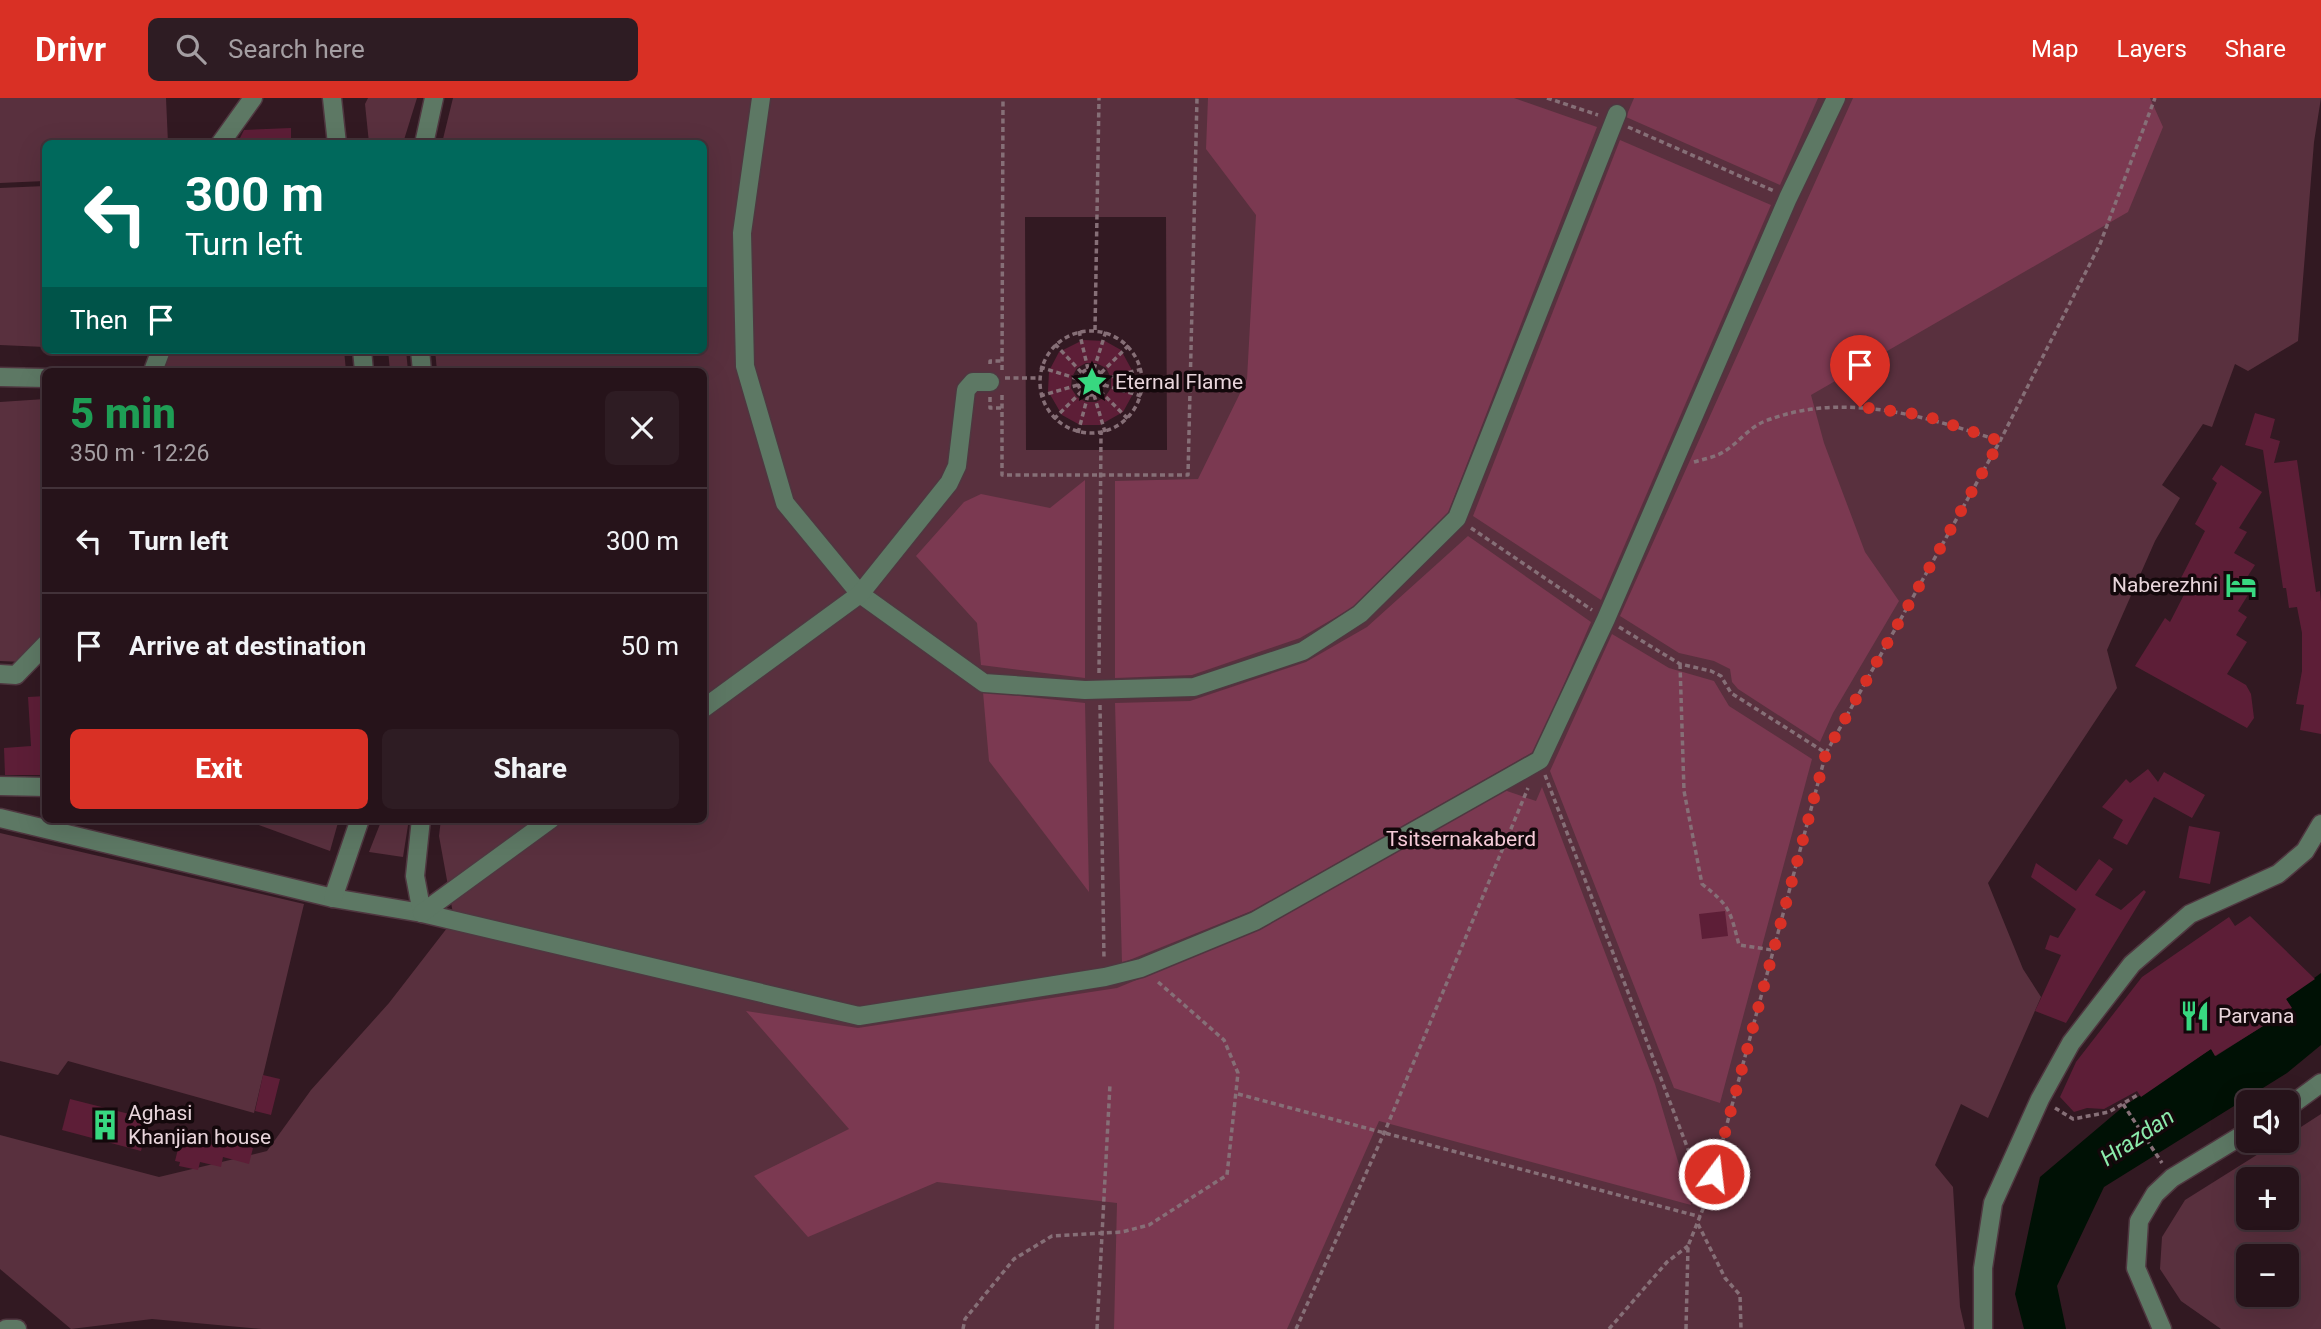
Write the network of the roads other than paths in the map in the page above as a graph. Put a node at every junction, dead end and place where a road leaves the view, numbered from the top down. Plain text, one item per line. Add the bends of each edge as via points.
1 (253, 98) edge
2 (332, 98) edge
3 (434, 98) edge
4 (761, 98) edge
5 (1836, 98) edge
6 (1619, 109) edge
7 (223, 140) edge
8 (337, 140) edge
9 (425, 140) edge
10 (0, 377) edge
11 (42, 378) edge
12 (996, 380) road end
13 (860, 594) junction
14 (42, 647) edge
15 (0, 674) edge
16 (707, 706) edge
17 (0, 786) edge
18 (42, 787) edge
19 (0, 818) edge
20 (359, 823) edge
21 (421, 823) edge
22 (546, 823) edge
23 (2321, 824) edge
24 (333, 898) junction
25 (422, 914) junction
26 (2321, 1083) edge
27 (2299, 1099) edge
28 (2236, 1139) edge
29 (6, 1329) edge
30 (16, 1329) edge
31 (1983, 1329) edge
32 (2162, 1329) edge

1 - 7 street
2 - 8 street
3 - 9 street
4 - 13 street via 742,233 745,366 785,503
5 - 25 street via 1540,760 1255,921 1141,968 859,1016
6 - 13 street via 1457,518 1360,614 1303,652 1194,687 1099,690 984,683
10 - 11 street
12 - 13 street via 973,382 967,390 957,466 949,483
13 - 16 street
14 - 15 street via 16,675
17 - 18 street
19 - 24 street
20 - 24 street
21 - 25 street via 415,876
22 - 25 street
23 - 31 street via 2305,851 2278,874 2190,915 2132,964 2071,1043 1993,1203 1983,1268
24 - 25 street
26 - 27 street
28 - 32 street via 2172,1178 2155,1194 2139,1221 2136,1268
29 - 30 street

